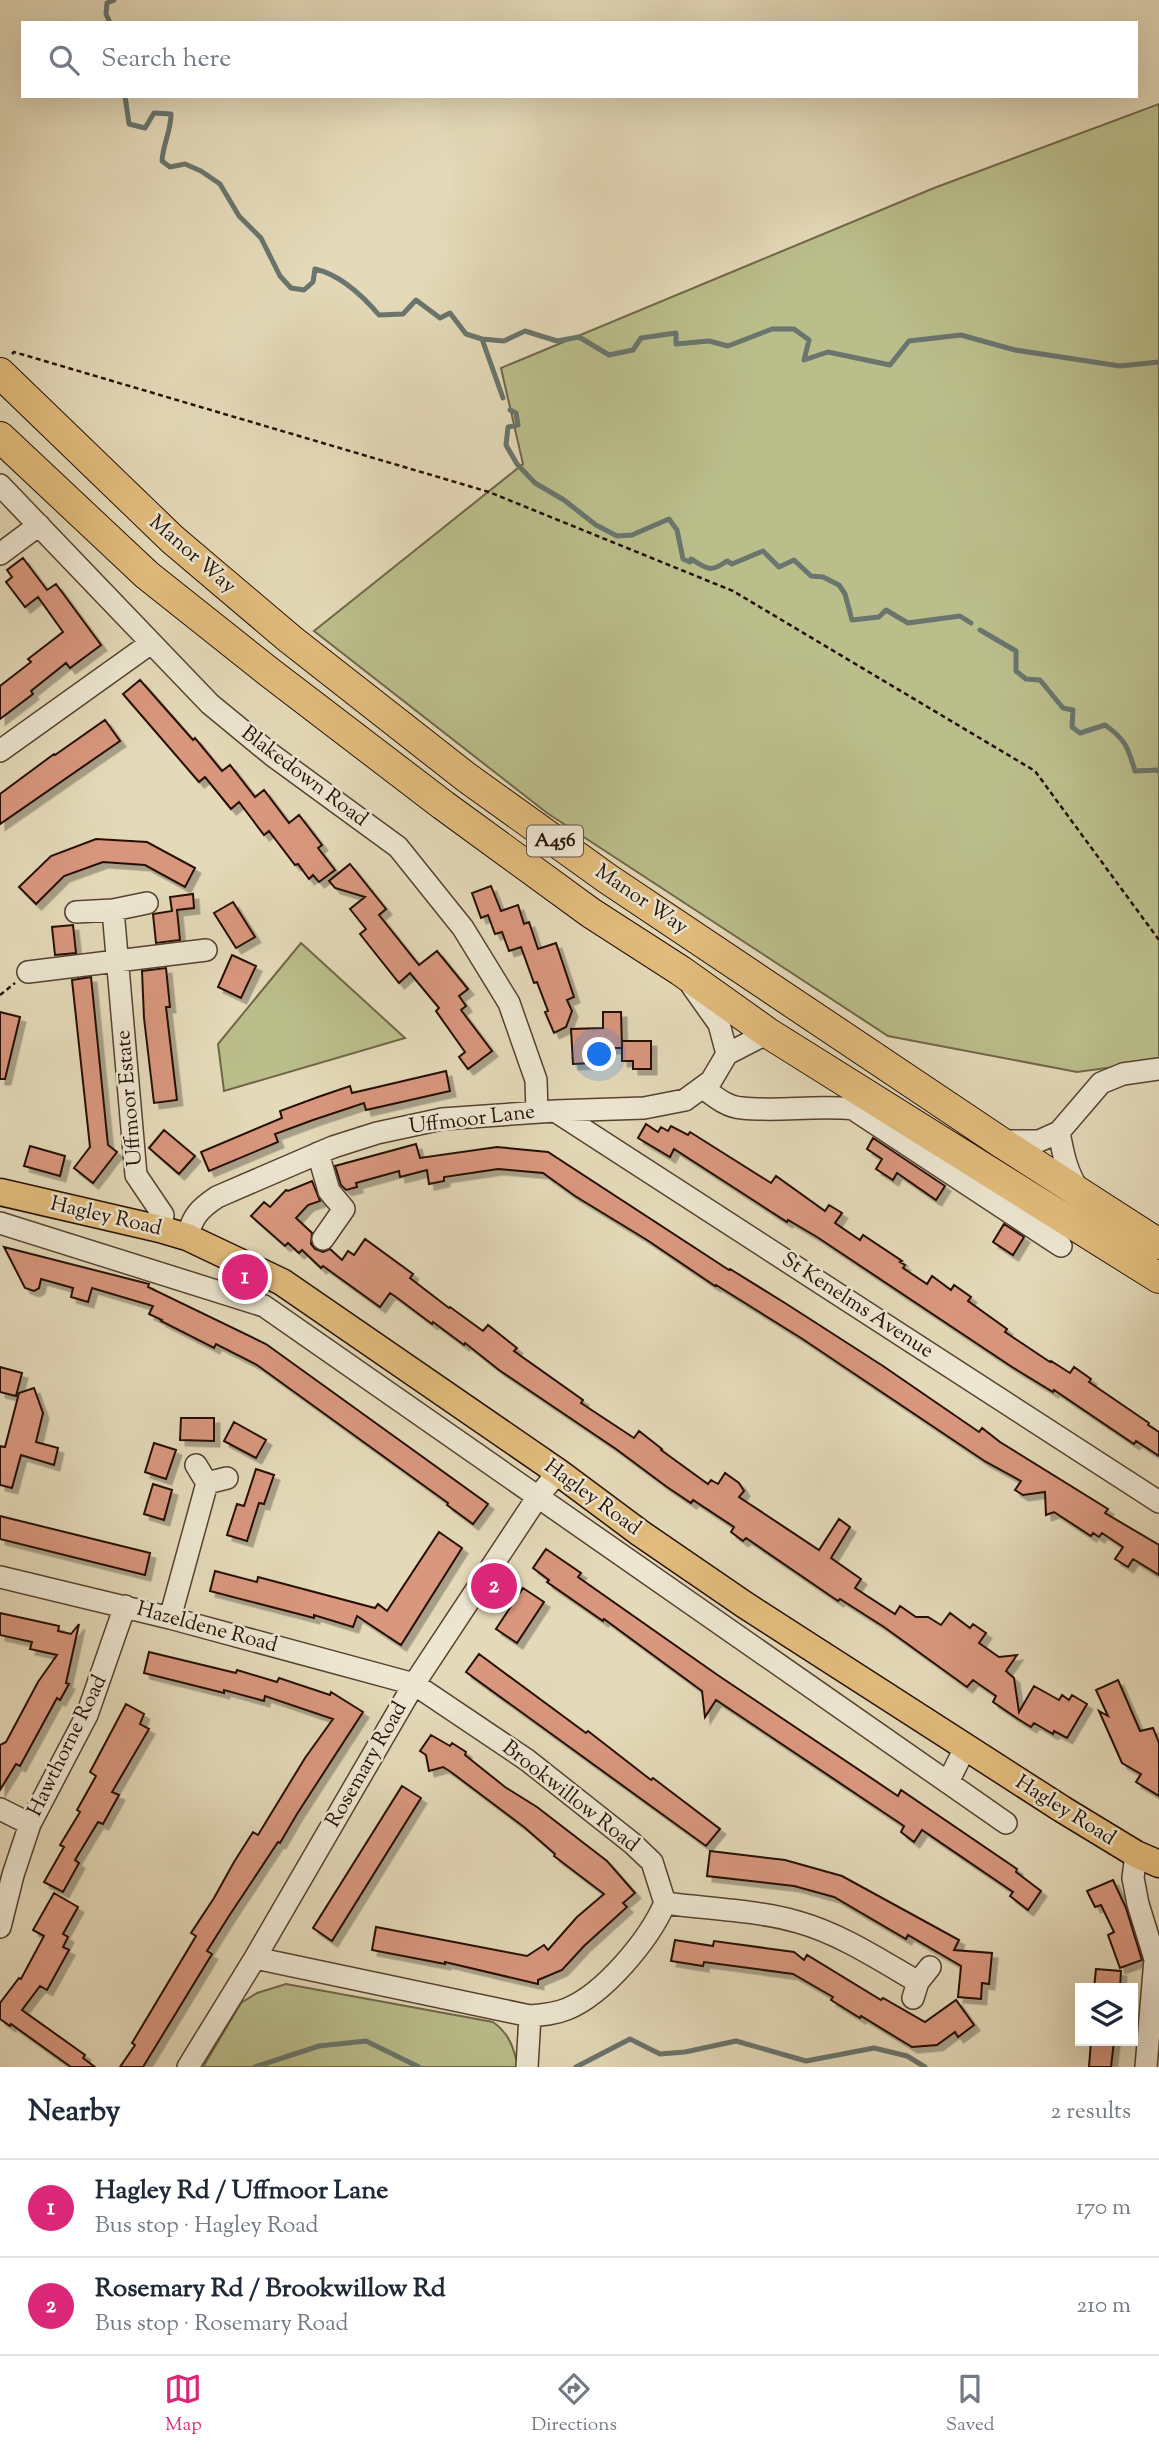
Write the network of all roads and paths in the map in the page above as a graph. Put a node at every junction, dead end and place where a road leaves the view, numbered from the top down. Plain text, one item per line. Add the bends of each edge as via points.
1 (3, 366) edge
2 (0, 437) edge
3 (0, 485) edge
4 (39, 525) junction
5 (0, 554) edge
6 (150, 643) junction
7 (0, 751) edge
8 (148, 903) dead end
9 (113, 910) junction
10 (76, 912) dead end
11 (1159, 940) edge
12 (206, 950) dead end
13 (118, 960) junction
14 (28, 971) dead end
15 (681, 971) junction
16 (768, 1033) junction
17 (727, 1054) junction
18 (1159, 1069) edge
19 (703, 1088) junction
20 (546, 1111) junction
21 (1059, 1132) junction
22 (999, 1141) junction
23 (318, 1153) junction
24 (0, 1192) edge
25 (1083, 1195) junction
26 (0, 1223) edge
27 (160, 1228) junction
28 (187, 1237) junction
29 (323, 1239) dead end
30 (1159, 1244) edge
31 (1061, 1246) dead end
32 (1159, 1278) edge
33 (558, 1472) junction
34 (210, 1476) dead end
35 (537, 1498) junction
36 (1159, 1502) edge
37 (0, 1577) edge
38 (125, 1606) junction
39 (170, 1618) junction
40 (414, 1684) junction
41 (965, 1748) junction
42 (948, 1782) junction
43 (0, 1810) edge
44 (1006, 1823) dead end
45 (30, 1824) junction
46 (1147, 1859) edge
47 (665, 1903) junction
48 (0, 1927) edge
49 (1155, 1940) edge
50 (255, 1958) junction
51 (920, 1982) dead end
52 (530, 2016) junction
53 (188, 2067) edge
54 (527, 2067) edge
55 (1146, 2067) edge

1 - 11 path via 14,352 489,492 733,591 1035,771
1 - 22 highway, Manor Way / A456 via 172,539 466,777 608,879
2 - 15 highway, Manor Way / A456 via 148,575 269,672 591,913
3 - 4 street, Blakedown Road
4 - 5 street
4 - 6 street, Blakedown Road
6 - 7 street
6 - 20 street, Blakedown Road via 210,704 398,847 463,928 509,1003
8 - 9 street
9 - 10 street
9 - 13 street, Uffmoor Estate
12 - 13 street
13 - 14 street
13 - 27 street, Uffmoor Estate via 136,1175 163,1215
15 - 16 highway, Manor Way / A456
15 - 17 street via 719,1024
16 - 17 street
16 - 32 highway, Manor Way / A456
17 - 19 street, Uffmoor Lane
18 - 21 street via 1123,1074 1101,1083
19 - 20 street, Uffmoor Lane via 685,1100 644,1108
19 - 31 street via 740,1108 853,1109
20 - 23 street, Uffmoor Lane via 442,1119 377,1133
20 - 36 street, St Kenelms Avenue
21 - 22 street via 1039,1141
21 - 25 street via 1063,1158
22 - 25 highway, Manor Way / A456
23 - 28 street, Uffmoor Lane via 217,1197 200,1208
23 - 29 street via 330,1191 344,1209
24 - 27 main road, Hagley Road
25 - 30 highway, Manor Way / A456
26 - 35 street, Hagley Road via 264,1307
27 - 28 main road, Hagley Road
28 - 33 main road, Hagley Road via 282,1282
33 - 35 street, Rosemary Road
33 - 41 main road, Hagley Road via 745,1605
34 - 39 street
35 - 40 street, Rosemary Road
35 - 42 street, Hagley Road
37 - 38 street, Hazeldene Road
38 - 39 street, Hazeldene Road
38 - 45 street, Hawthorne Road via 87,1715
39 - 40 street, Hazeldene Road
40 - 47 street, Brookwillow Road via 527,1760 632,1843 652,1862
40 - 50 street, Rosemary Road
41 - 42 street
41 - 46 main road, Hagley Road
42 - 44 street, Hagley Road
43 - 45 street
45 - 48 street, Hawthorne Road
46 - 49 street via 1133,1878 1138,1904
47 - 51 street via 799,1922
47 - 52 street via 634,1951 601,1986 569,2008
49 - 55 street
50 - 52 street
50 - 53 street, Rosemary Road
52 - 54 street

